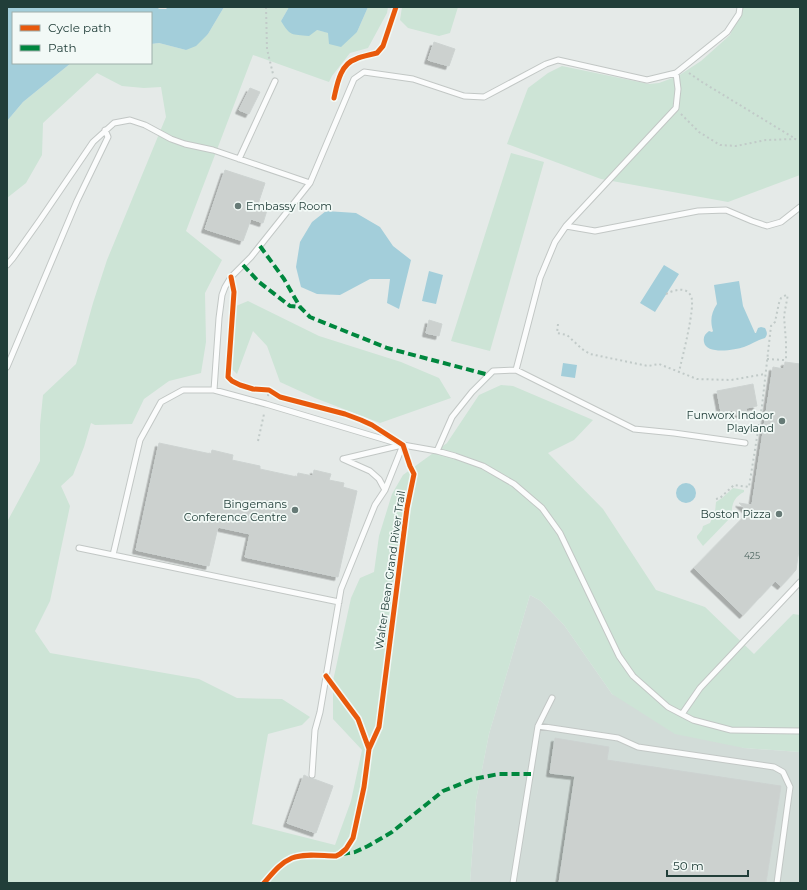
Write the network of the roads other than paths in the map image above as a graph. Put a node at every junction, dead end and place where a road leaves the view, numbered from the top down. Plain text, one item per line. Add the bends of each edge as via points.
1 (740, 7) edge
2 (676, 72) junction
3 (275, 81) road end
4 (105, 130) junction
5 (239, 159) junction
6 (310, 183) junction
7 (800, 207) edge
8 (566, 226) junction
9 (7, 265) edge
10 (7, 367) edge
11 (516, 370) junction
12 (214, 390) junction
13 (745, 443) dead end
14 (403, 445) junction
15 (437, 451) junction
16 (385, 490) junction
17 (79, 548) dead end
18 (113, 555) junction
19 (800, 582) edge
20 (339, 602) junction
21 (552, 698) dead end
22 (682, 714) junction
23 (538, 726) junction
24 (800, 731) edge
25 (312, 775) dead end
26 (513, 883) edge
27 (777, 883) edge

1 - 2 lane via 739,14 728,32
2 - 6 lane via 647,80 558,60 484,97 464,96 413,80 364,72 354,80
2 - 8 lane via 676,108
3 - 5 lane
4 - 5 lane via 114,123 130,120 171,139
4 - 9 lane via 93,142
4 - 10 lane via 108,137 77,201
5 - 6 lane
6 - 12 lane via 225,287 219,318
7 - 8 lane via 781,222 767,226 726,210 698,211 595,232
8 - 11 lane via 555,242 540,278
11 - 13 lane via 634,429
11 - 15 lane via 493,371 472,392 452,417
12 - 14 lane
12 - 18 lane via 183,390 161,402 140,440
14 - 15 lane
14 - 16 lane
14 - 16 lane via 343,459 370,471 379,479
15 - 22 lane via 483,466 514,484 542,508 560,533 619,656 633,676 668,707
16 - 20 lane via 375,505 341,589
17 - 18 lane
18 - 20 lane
19 - 22 lane via 700,688
20 - 25 lane via 315,730
21 - 23 lane
22 - 24 lane via 693,720 732,730
23 - 26 lane
23 - 27 lane via 618,738 638,747 774,767 783,772 790,787

